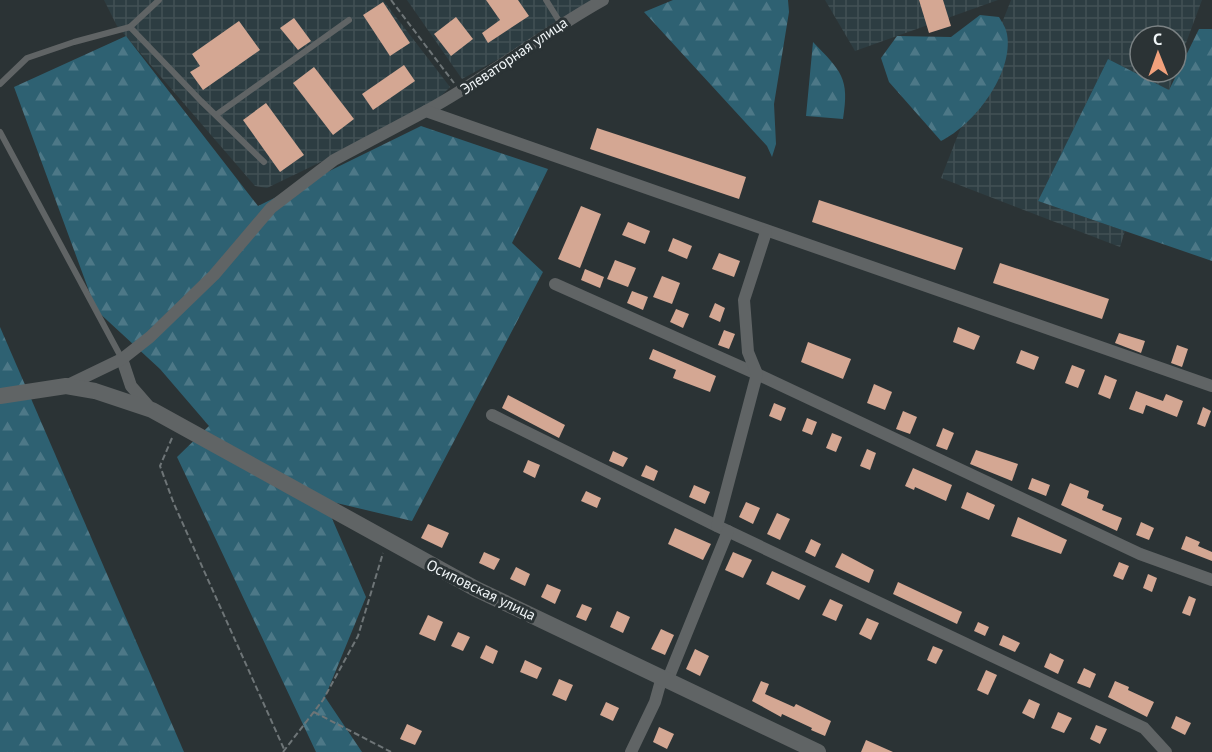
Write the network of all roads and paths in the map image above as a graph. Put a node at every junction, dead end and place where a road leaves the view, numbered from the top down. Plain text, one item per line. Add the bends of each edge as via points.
1 (159, 0) edge
2 (391, 0) edge
3 (546, 0) edge
4 (603, 0) edge
5 (350, 20) dead end
6 (561, 24) junction
7 (130, 27) junction
8 (0, 84) edge
9 (461, 92) junction
10 (426, 111) junction
11 (216, 115) junction
12 (0, 132) edge
13 (264, 162) dead end
14 (766, 232) junction
15 (555, 284) dead end
16 (122, 359) junction
17 (757, 374) junction
18 (66, 386) junction
19 (1212, 386) edge
20 (0, 396) edge
21 (152, 410) junction
22 (492, 415) dead end
23 (178, 424) junction
24 (723, 528) junction
25 (387, 542) junction
26 (1212, 580) edge
27 (665, 678) junction
28 (314, 712) junction
29 (284, 750) edge
30 (391, 752) edge
31 (631, 752) edge
32 (818, 752) edge
33 (1166, 752) edge

1 - 7 lane
2 - 9 path
3 - 6 lane
4 - 6 street, Элеваторная улица
5 - 11 lane
6 - 9 street, Элеваторная улица
7 - 8 lane via 27,58
7 - 11 lane
9 - 10 street, Элеваторная улица
10 - 14 street
10 - 16 street, Элеваторная улица via 334,160 271,208 214,275
11 - 13 lane
12 - 16 lane
14 - 17 street via 744,300 748,352
14 - 19 street
15 - 17 street
16 - 18 street, Элеваторная улица
16 - 21 street via 131,386
17 - 24 street
17 - 26 street via 1140,554
18 - 20 street
18 - 21 street
21 - 23 street, Осиповская улица
22 - 24 street
23 - 25 street, Осиповская улица
23 - 29 path via 160,465
24 - 27 street
24 - 33 street via 1144,728
25 - 27 street, Осиповская улица via 476,589
25 - 28 path via 357,636
27 - 31 street
27 - 32 street, Осиповская улица
28 - 29 path
28 - 30 path

